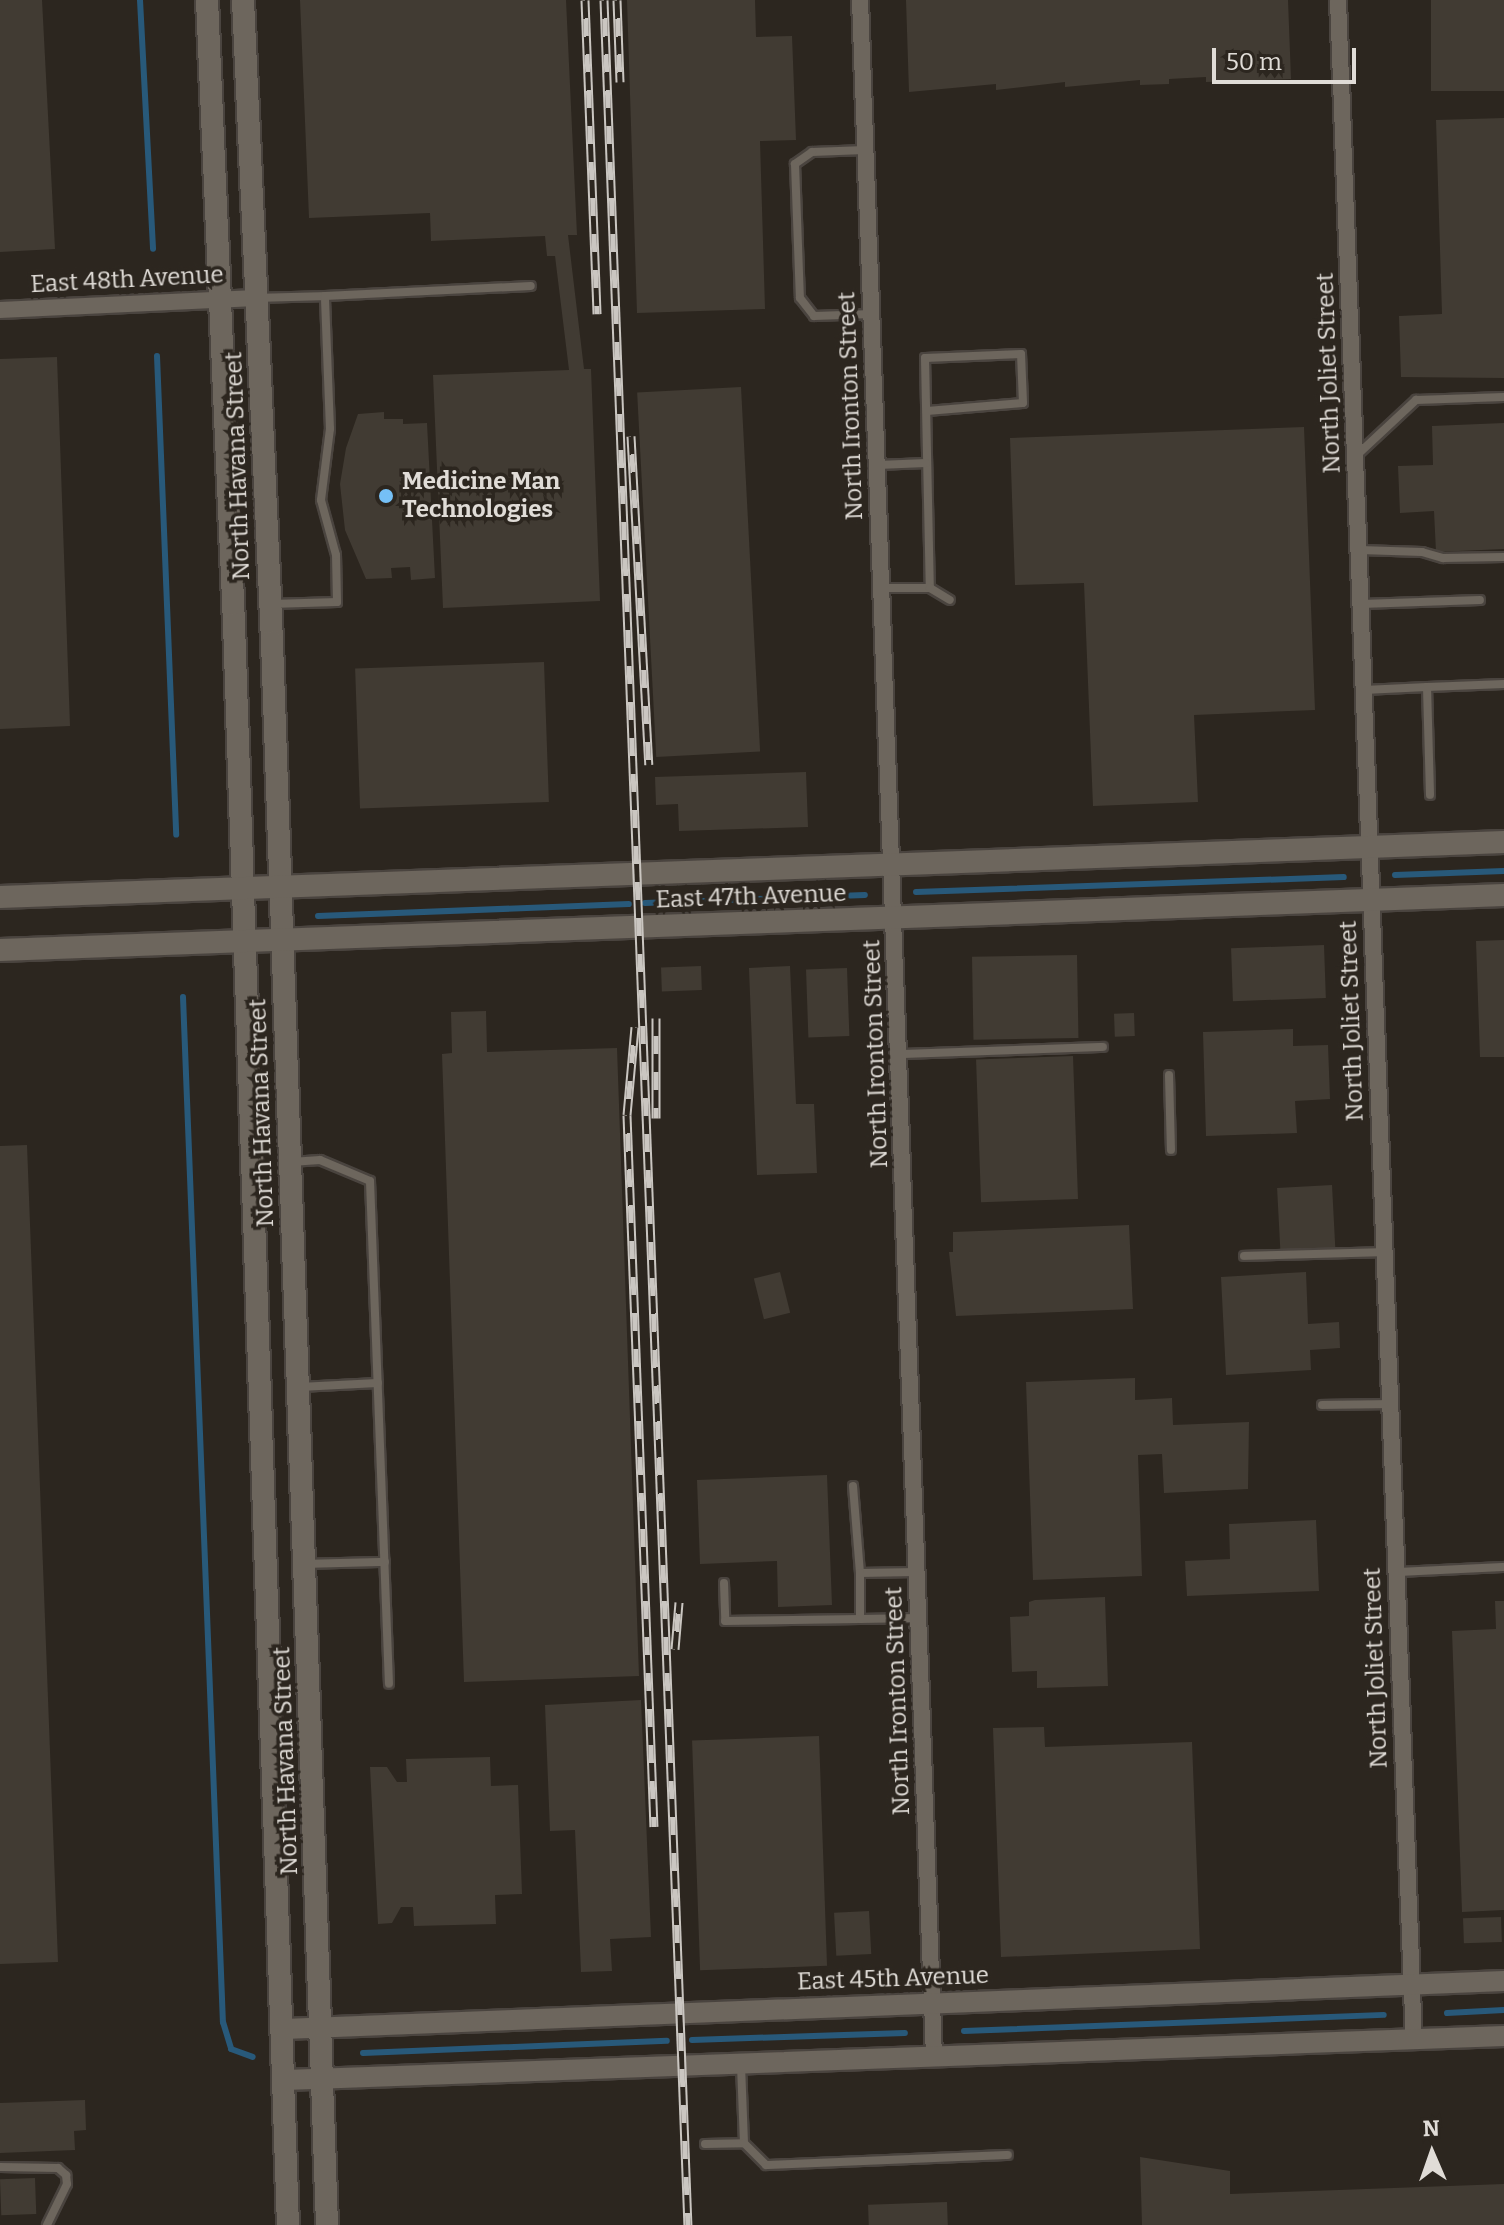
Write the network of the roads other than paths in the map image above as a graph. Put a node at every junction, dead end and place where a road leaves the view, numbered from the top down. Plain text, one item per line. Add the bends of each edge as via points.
1 (207, 0) edge
2 (243, 0) edge
3 (860, 0) edge
4 (1338, 0) edge
5 (866, 150) junction
6 (531, 286) dead end
7 (325, 296) junction
8 (256, 298) junction
9 (220, 300) junction
10 (0, 310) edge
11 (872, 314) junction
12 (1504, 397) edge
13 (927, 411) junction
14 (1357, 455) junction
15 (926, 463) junction
16 (878, 465) junction
17 (1360, 550) junction
18 (1504, 557) edge
19 (883, 588) junction
20 (930, 588) junction
21 (950, 600) dead end
22 (1480, 600) dead end
23 (270, 604) junction
24 (1361, 604) junction
25 (1504, 684) edge
26 (1427, 687) junction
27 (1364, 690) junction
28 (1430, 795) dead end
29 (1504, 842) edge
30 (1370, 846) junction
31 (893, 865) junction
32 (280, 888) junction
33 (243, 890) junction
34 (1504, 895) edge
35 (0, 897) edge
36 (1372, 900) junction
37 (895, 918) junction
38 (245, 939) junction
39 (281, 940) junction
40 (0, 950) edge
41 (1103, 1047) dead end
42 (900, 1054) junction
43 (1169, 1075) dead end
44 (1171, 1150) dead end
45 (290, 1162) junction
46 (1385, 1252) junction
47 (1244, 1256) dead end
48 (378, 1383) junction
49 (298, 1387) junction
50 (1390, 1404) junction
51 (1322, 1405) dead end
52 (853, 1486) dead end
53 (385, 1562) junction
54 (305, 1564) junction
55 (1504, 1567) edge
56 (917, 1572) junction
57 (1397, 1572) junction
58 (860, 1573) junction
59 (724, 1583) dead end
60 (919, 1618) junction
61 (860, 1619) junction
62 (389, 1684) dead end
63 (1504, 1981) edge
64 (1412, 1984) junction
65 (932, 2004) junction
66 (322, 2027) junction
67 (284, 2029) junction
68 (1504, 2036) edge
69 (1414, 2040) junction
70 (934, 2058) junction
71 (741, 2065) junction
72 (325, 2078) junction
73 (285, 2080) junction
74 (744, 2143) junction
75 (705, 2144) dead end
76 (1008, 2155) dead end
77 (0, 2167) edge
78 (47, 2225) edge
79 (288, 2225) edge
80 (327, 2225) edge

1 - 9 main road, North Havana Street
2 - 8 main road, North Havana Street
3 - 5 street, North Ironton Street
4 - 14 street, North Joliet Street
5 - 11 street, North Ironton Street
5 - 11 lane via 812,152 795,164 799,283 800,298 814,316
6 - 7 lane
7 - 8 lane
7 - 23 lane via 330,429 321,500 336,555 337,602
8 - 9 street, East 48th Avenue
8 - 23 main road, North Havana Street
9 - 10 street, East 48th Avenue
9 - 33 main road, North Havana Street
11 - 16 street, North Ironton Street
12 - 14 lane via 1416,400
13 - 13 lane via 1023,403 1021,354 925,358
13 - 15 lane
14 - 17 street, North Joliet Street
15 - 16 lane
15 - 20 lane
16 - 19 street, North Ironton Street
17 - 18 lane
17 - 24 street, North Joliet Street
19 - 20 lane
19 - 31 street, North Ironton Street
20 - 21 lane
22 - 24 lane
23 - 32 main road, North Havana Street
24 - 27 street, North Joliet Street
25 - 26 lane
26 - 27 lane
26 - 28 lane
27 - 30 street, North Joliet Street
29 - 30 main road, East 47th Avenue
30 - 31 main road, East 47th Avenue
30 - 36 street, North Joliet Street
31 - 32 main road, East 47th Avenue
31 - 37 street, North Ironton Street
32 - 33 main road, East 47th Avenue
32 - 39 main road, North Havana Street
33 - 35 main road, East 47th Avenue
33 - 38 main road, North Havana Street
34 - 36 main road, East 47th Avenue
36 - 37 main road, East 47th Avenue
36 - 46 street, North Joliet Street
37 - 39 main road, East 47th Avenue
37 - 42 street, North Ironton Street
38 - 39 main road, East 47th Avenue
38 - 40 main road, East 47th Avenue
38 - 67 main road, North Havana Street
39 - 45 main road, North Havana Street
41 - 42 lane
42 - 56 street, North Ironton Street
43 - 44 lane
45 - 48 lane via 320,1160 370,1181
45 - 49 main road, North Havana Street
46 - 47 lane
46 - 50 street, North Joliet Street
48 - 49 lane
48 - 53 lane
49 - 54 main road, North Havana Street
50 - 51 lane
50 - 57 street, North Joliet Street
52 - 58 lane
53 - 54 lane
53 - 62 lane
54 - 66 main road, North Havana Street
55 - 57 lane
56 - 58 lane
56 - 60 street, North Ironton Street
57 - 64 street, North Joliet Street
58 - 61 lane
59 - 61 lane via 725,1621
60 - 61 lane
60 - 65 street, North Ironton Street
63 - 64 street, East 45th Avenue
64 - 65 street, East 45th Avenue
64 - 69 street, North Joliet Street
65 - 66 street, East 45th Avenue
65 - 70 street, North Ironton Street
66 - 67 street, East 45th Avenue
66 - 72 main road, North Havana Street
67 - 73 main road, North Havana Street
68 - 69 street
69 - 70 street
70 - 71 street
71 - 72 street
71 - 74 lane
72 - 73 street
72 - 80 main road, North Havana Street
73 - 79 main road, North Havana Street
74 - 75 lane
74 - 76 lane via 766,2165
77 - 78 lane via 58,2168 66,2175 67,2184

